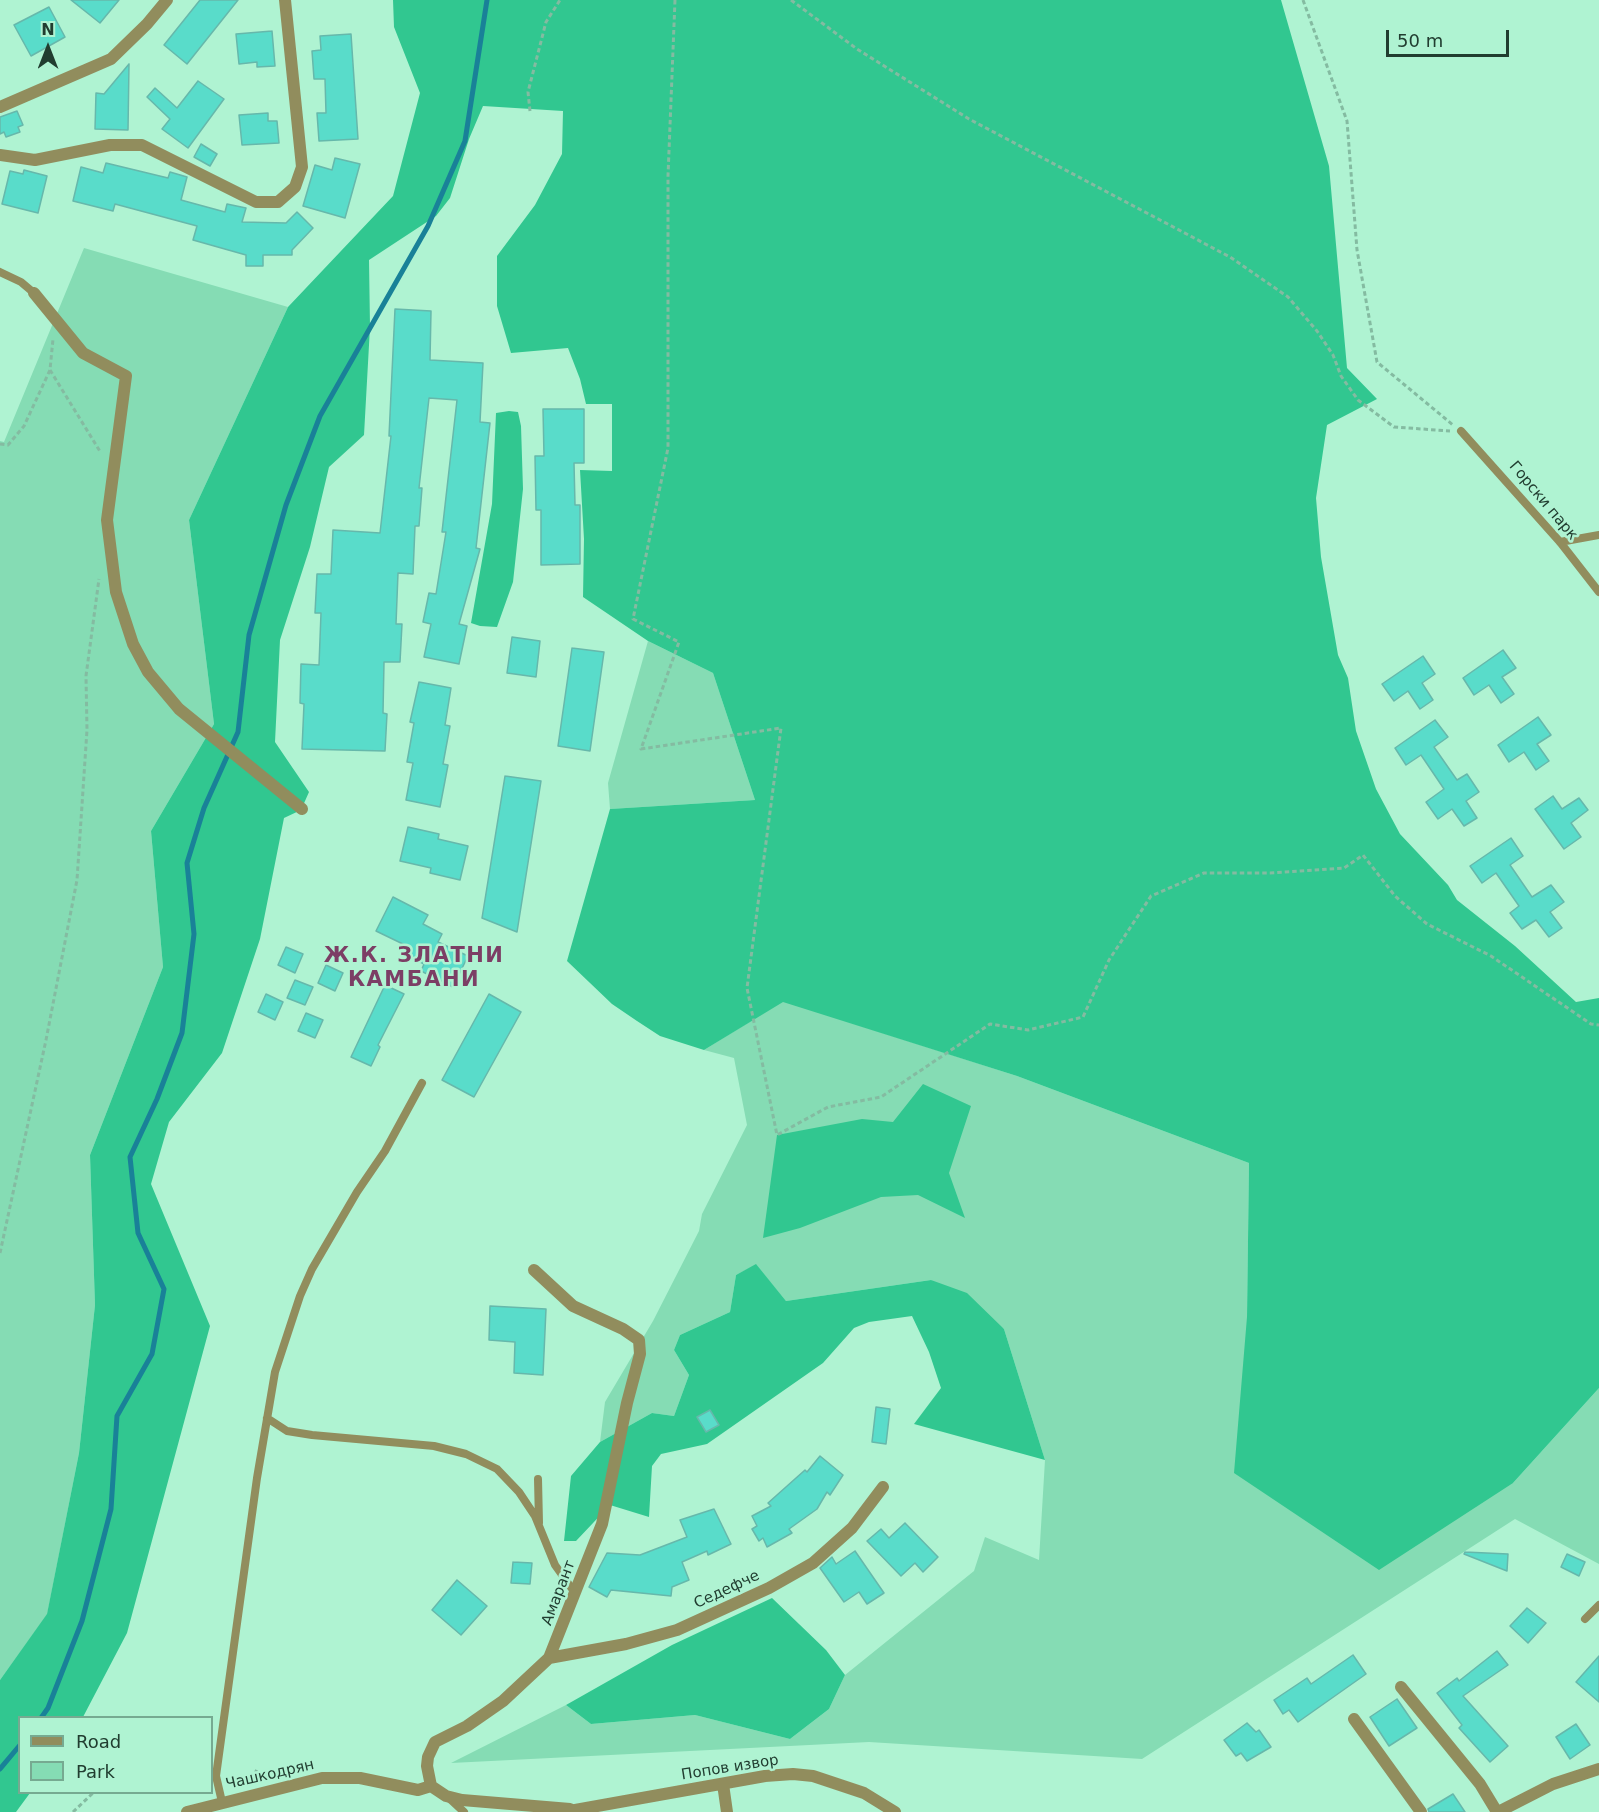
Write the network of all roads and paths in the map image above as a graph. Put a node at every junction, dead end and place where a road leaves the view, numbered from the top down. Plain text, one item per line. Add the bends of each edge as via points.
1 (167, 0) edge
2 (285, 0) edge
3 (560, 0) edge
4 (675, 0) edge
5 (791, 0) edge
6 (1303, 0) edge
7 (0, 107) edge
8 (530, 111) dead end
9 (0, 155) edge
10 (0, 272) edge
11 (34, 293) joint
12 (53, 336) dead end
13 (50, 370) junction
14 (1461, 431) junction
15 (0, 444) edge
16 (102, 464) dead end
17 (1599, 535) edge
18 (1560, 542) junction
19 (99, 576) dead end
20 (1599, 592) edge
21 (302, 809) dead end
22 (1599, 1025) edge
23 (422, 1083) dead end
24 (0, 1253) edge
25 (534, 1270) dead end
26 (267, 1418) junction
27 (538, 1479) dead end
28 (883, 1487) dead end
29 (539, 1527) junction
30 (575, 1593) junction
31 (1599, 1605) edge
32 (1585, 1619) dead end
33 (549, 1658) junction
34 (1401, 1687) dead end
35 (1354, 1719) dead end
36 (1599, 1769) edge
37 (723, 1784) junction
38 (431, 1786) junction
39 (92, 1794) edge
40 (446, 1796) junction
41 (222, 1802) junction
42 (1513, 1808) edge
43 (567, 1810) edge
44 (73, 1812) edge
45 (187, 1812) edge
46 (464, 1812) edge
47 (727, 1812) edge
48 (895, 1812) edge
49 (1421, 1812) edge
50 (1498, 1812) edge

1 - 7 street via 111,59
2 - 9 street via 302,167 295,187 278,202 255,202 142,145 110,145 34,160
3 - 8 path via 546,22 528,92
4 - 22 path via 668,176 668,448 633,619 679,642 641,749 781,728 747,988 777,1135 828,1107 881,1097 990,1024 1028,1030 1083,1017 1109,960 1151,896 1204,873 1344,868 1363,855 1395,896 1427,924 1491,956 1591,1024
5 - 14 path via 858,49 969,119 1230,257 1288,297 1317,331 1358,400 1394,426
6 - 14 path via 1347,121 1358,250 1377,362
10 - 11 lane
11 - 21 street via 83,352 126,376 107,520 116,592 133,644 148,672 179,709
12 - 13 path
13 - 15 path via 24,426 8,445
13 - 16 path via 101,453
14 - 18 lane, Горски парк
17 - 18 lane
18 - 20 lane, Горски парк
19 - 24 path via 86,676 87,730 77,880
23 - 26 lane via 312,1269 275,1372
25 - 30 street, Амарант via 573,1306 623,1329 639,1340 640,1347 602,1524
26 - 29 lane via 287,1431 434,1446 466,1454 497,1469 519,1492
26 - 41 lane via 216,1776
27 - 29 lane
28 - 33 street, Седефче via 852,1528 813,1563 769,1588 677,1630
29 - 30 lane via 555,1565
30 - 33 street, Амарант
31 - 32 lane
33 - 38 street, Амарант via 503,1701 435,1742 428,1757
34 - 50 street
35 - 49 street
36 - 42 street via 1553,1784
37 - 43 street, Попов извор
37 - 47 street
37 - 48 street, Попов извор via 765,1776 813,1776 864,1793
38 - 40 street
38 - 41 street, Чашкодрян via 418,1790 360,1778 322,1778
39 - 44 path
40 - 43 street
40 - 46 lane
41 - 45 street, Чашкодрян
42 - 50 street

